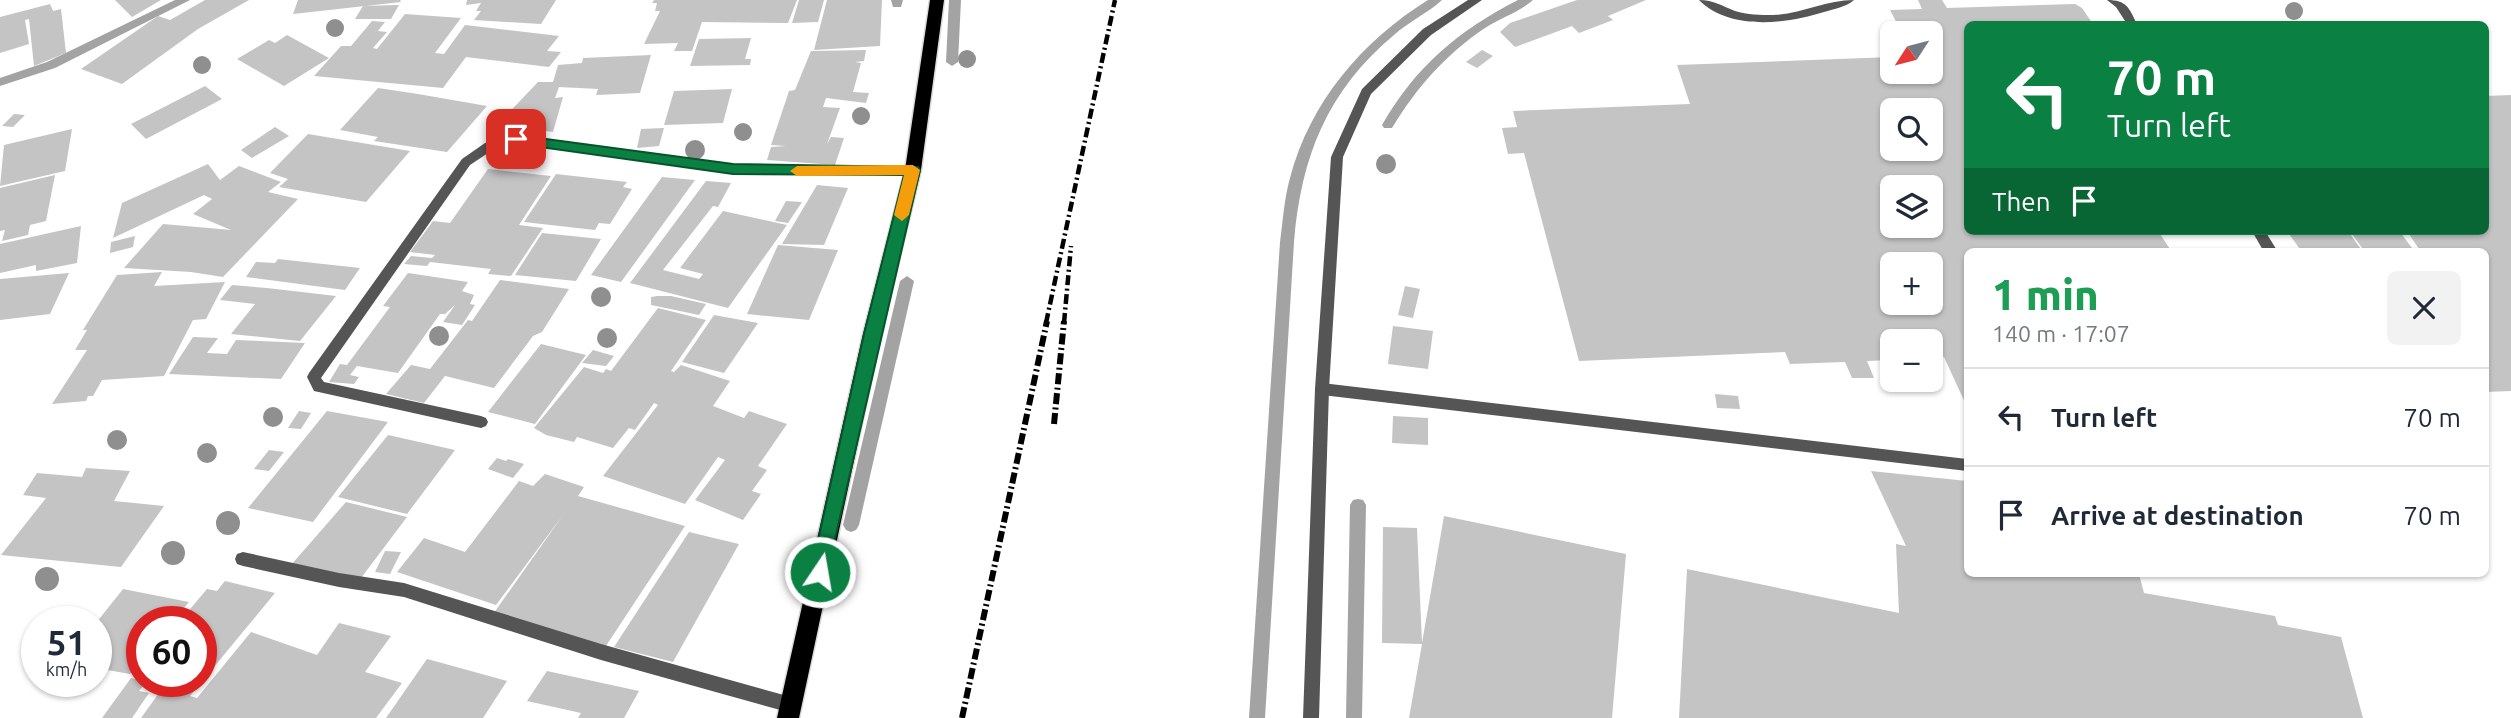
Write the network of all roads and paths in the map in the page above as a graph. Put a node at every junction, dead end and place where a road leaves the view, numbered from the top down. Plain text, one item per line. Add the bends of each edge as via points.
1 (937, 0) edge
2 (1476, 0) edge
3 (1705, 0) edge
4 (1848, 0) edge
5 (2113, 0) edge
6 (2130, 21) edge
7 (913, 170) junction
8 (1322, 389) junction
9 (481, 422) dead end
10 (1964, 465) edge
11 (243, 559) dead end
12 (789, 711) edge
13 (1311, 718) edge

1 - 7 main road
2 - 8 street via 1427,32 1366,92 1337,157
3 - 4 street via 1730,12 1768,20
5 - 6 street
7 - 9 street via 733,169 516,139 482,149 466,162 314,377 319,387
7 - 12 main road
8 - 10 street
8 - 13 street
11 - 12 street via 404,590

